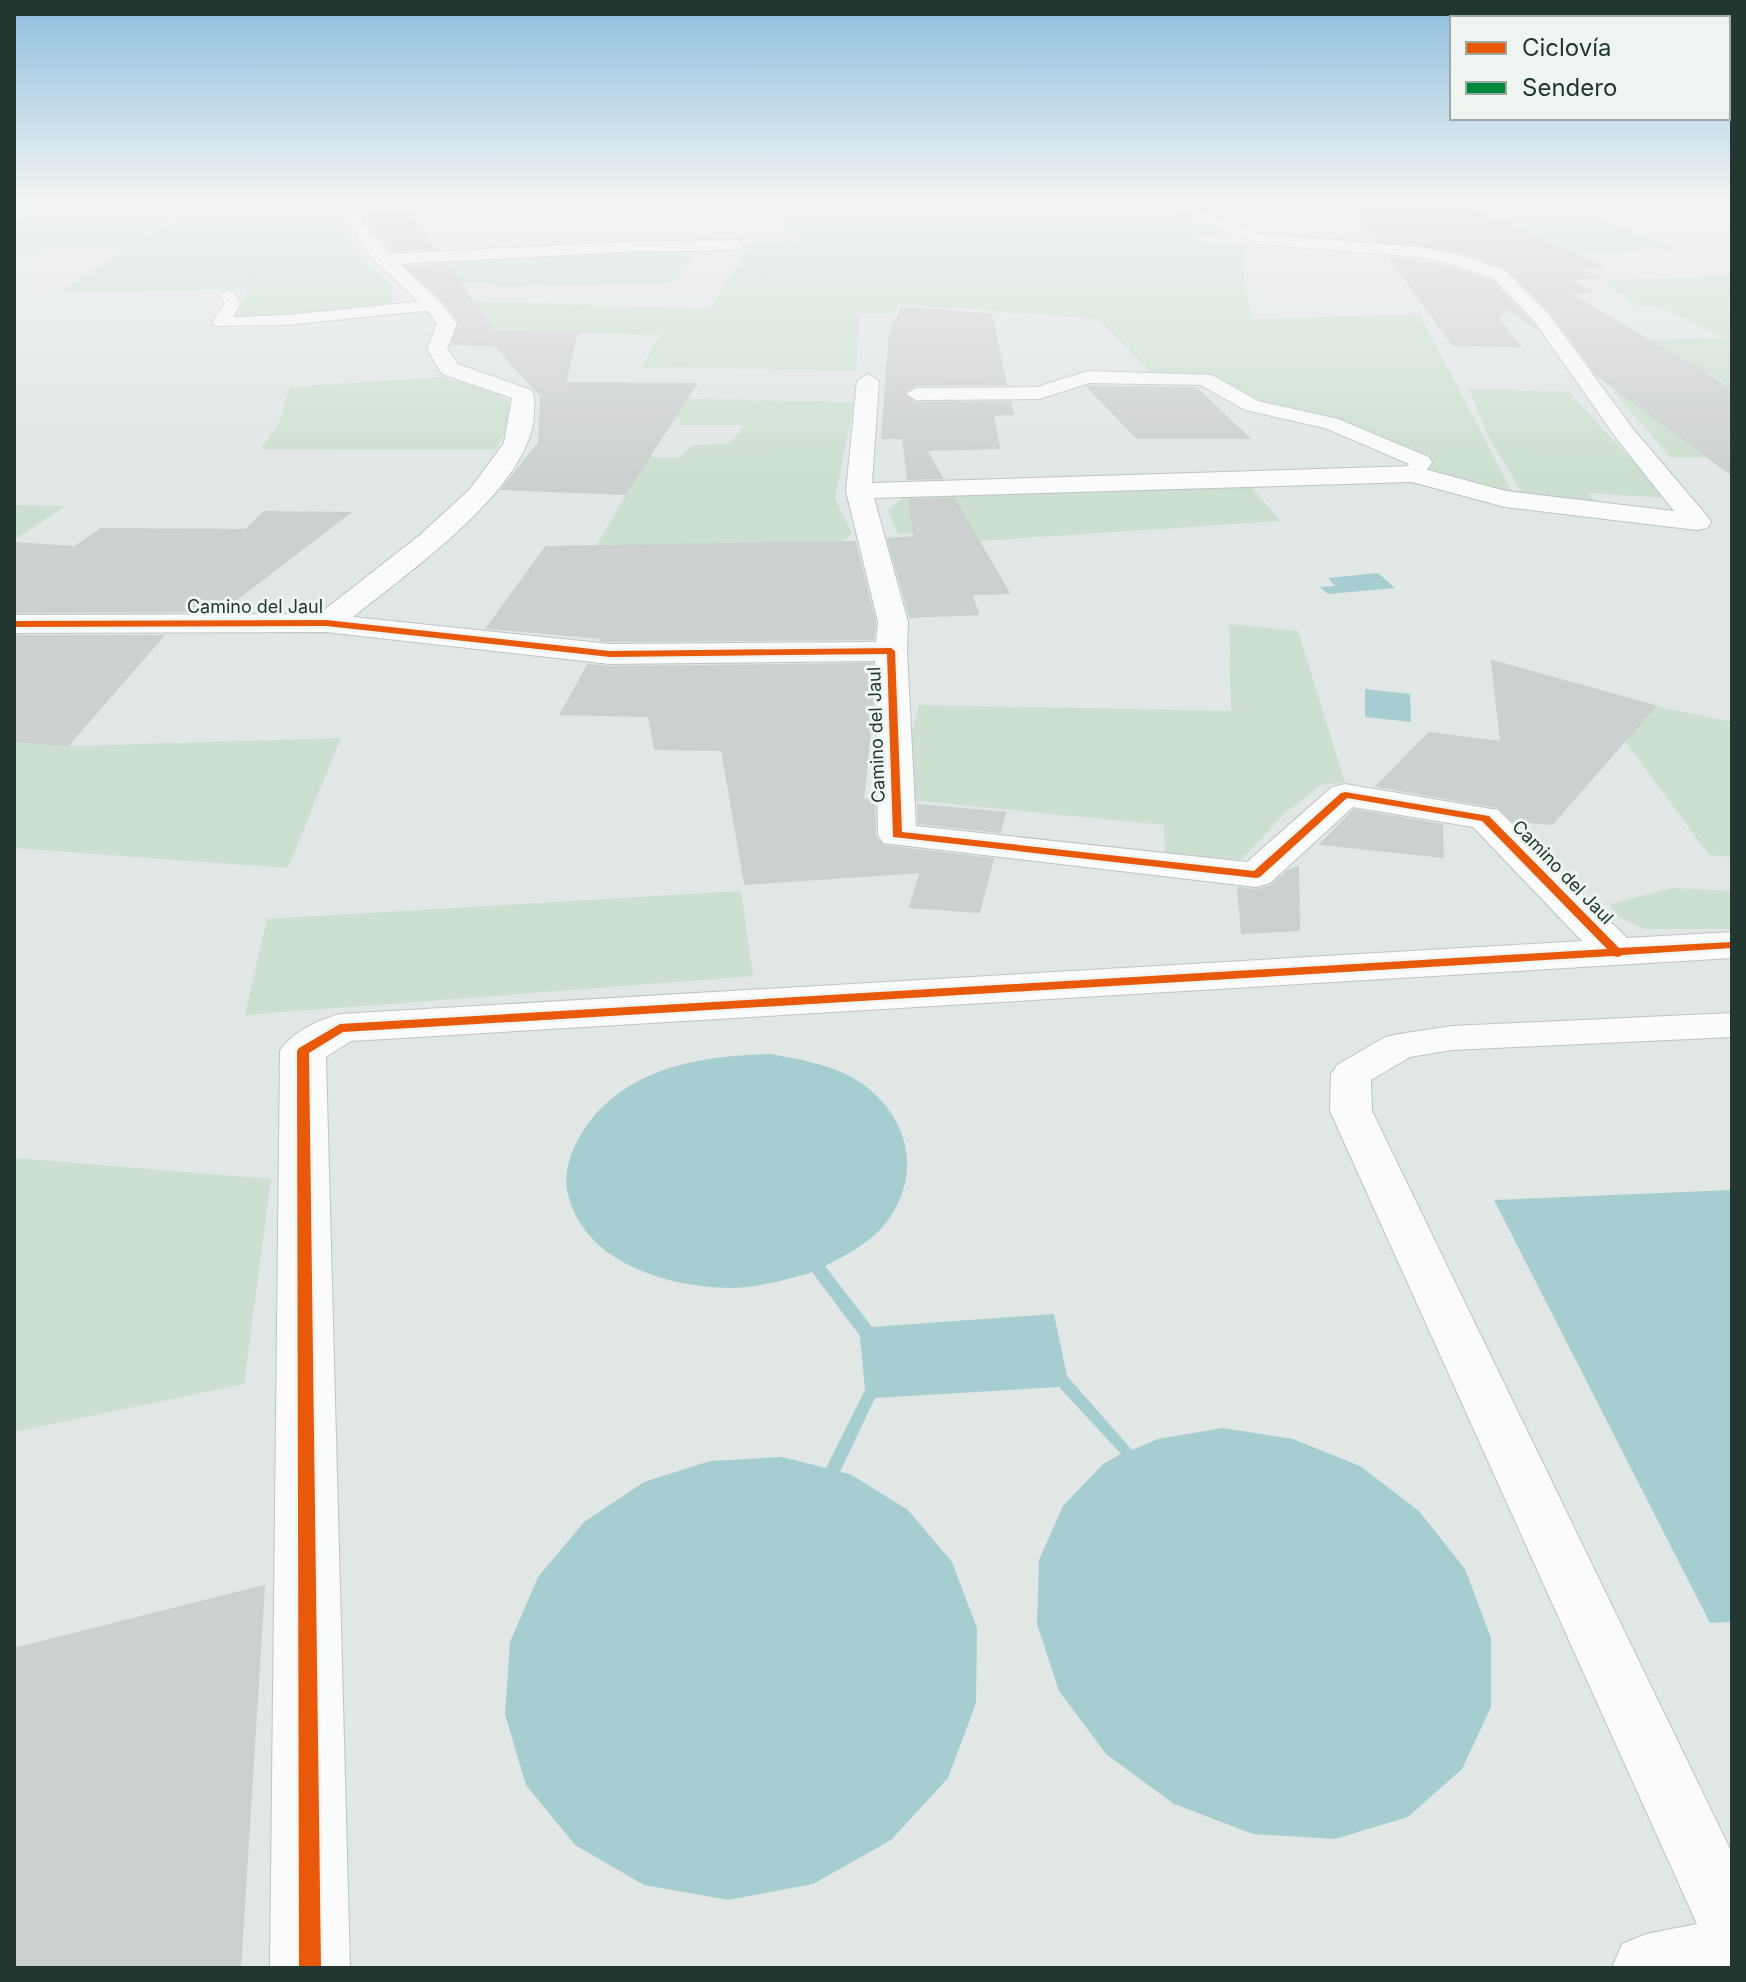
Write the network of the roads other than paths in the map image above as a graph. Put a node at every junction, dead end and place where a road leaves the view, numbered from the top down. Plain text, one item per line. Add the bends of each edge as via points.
1 (417, 290) edge
2 (1515, 290) edge
3 (227, 295) dead end
4 (433, 305) junction
5 (868, 381) dead end
6 (916, 394) dead end
7 (1413, 474) junction
8 (859, 491) junction
9 (326, 623) junction
10 (14, 624) edge
11 (891, 651) junction
12 (1732, 945) edge
13 (1618, 954) junction
14 (1732, 1025) edge
15 (1732, 1926) edge
16 (1732, 1952) edge
17 (310, 1968) edge
18 (1646, 1968) edge

1 - 4 street
2 - 7 street via 1697,522 1505,499
3 - 4 lane via 233,303 221,322
4 - 9 street, Camino del Jaul via 447,324 437,349 450,369 523,395 518,440 482,490 440,531
5 - 8 street
6 - 7 lane via 1039,393 1088,377 1205,379 1252,406 1331,423 1421,462
7 - 8 street
8 - 11 street via 893,622
9 - 10 street, Camino del Jaul
9 - 11 street, Camino del Jaul via 610,654
11 - 13 street, Camino del Jaul via 897,835 1256,875 1345,795 1485,818
12 - 13 street
13 - 17 street via 340,1028 303,1051
14 - 15 lane via 1452,1038 1399,1046 1351,1074 1351,1111 1357,1126
16 - 18 lane

